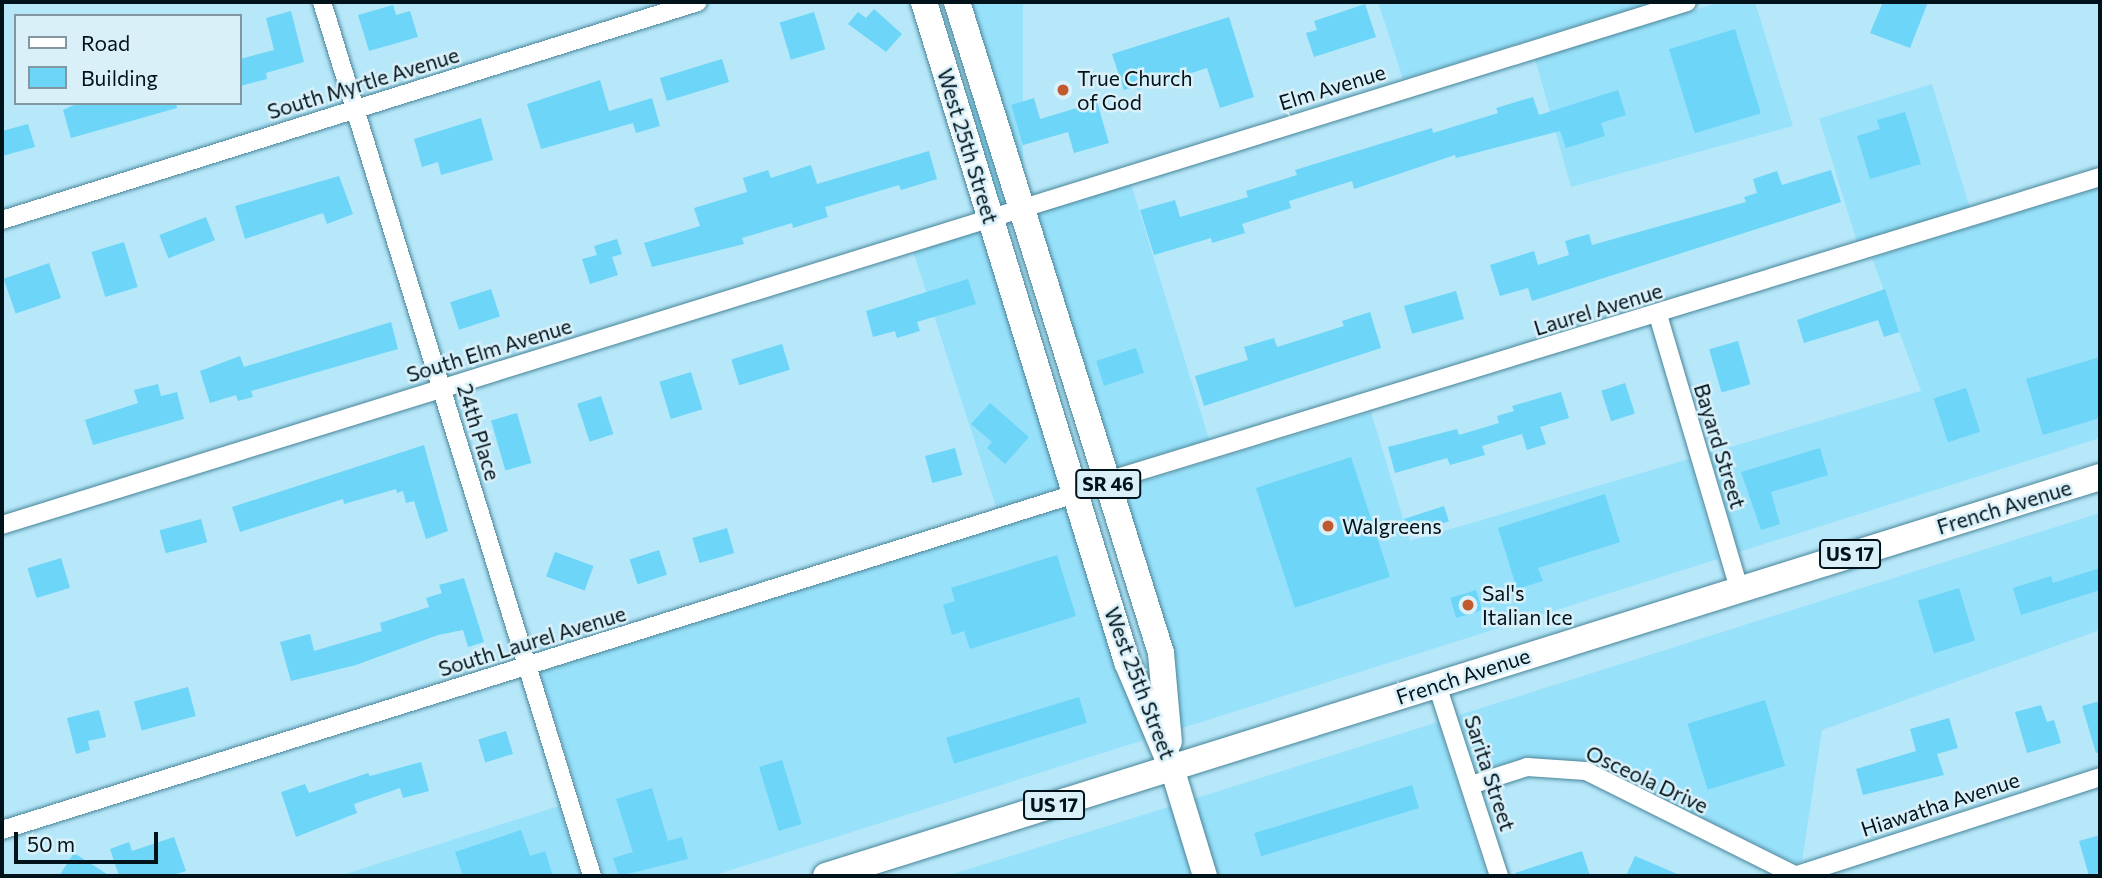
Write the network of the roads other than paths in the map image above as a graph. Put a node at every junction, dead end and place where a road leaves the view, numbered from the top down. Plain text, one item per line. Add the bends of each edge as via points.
1 (322, 2) edge
2 (698, 2) edge
3 (924, 2) edge
4 (957, 2) edge
5 (1687, 2) edge
6 (355, 109) junction
7 (2100, 177) edge
8 (1021, 206) junction
9 (989, 216) junction
10 (2, 220) edge
11 (1658, 315) junction
12 (442, 388) junction
13 (2100, 477) edge
14 (1107, 481) junction
15 (1075, 494) junction
16 (2, 525) edge
17 (1739, 589) junction
18 (527, 666) junction
19 (1437, 685) junction
20 (1172, 768) junction
21 (2100, 777) edge
22 (1471, 785) junction
23 (2, 830) edge
24 (592, 876) edge
25 (825, 876) edge
26 (1205, 876) edge
27 (1499, 876) edge
28 (1795, 876) edge

1 - 6 street, 24th Place
2 - 6 street, South Myrtle Avenue
3 - 9 main road, West 25th Street / SR 46
4 - 8 main road, West 25th Street / SR 46
5 - 8 street, Elm Avenue
6 - 10 street, South Myrtle Avenue
6 - 12 street, 24th Place
7 - 11 street, Laurel Avenue
8 - 9 street, Elm Avenue
8 - 14 main road, West 25th Street / SR 46
9 - 12 street, South Elm Avenue
9 - 15 main road, West 25th Street / SR 46
11 - 14 street, Laurel Avenue
11 - 17 street, Bayard Street
12 - 16 street, South Elm Avenue
12 - 18 street, 24th Place
13 - 17 main road, French Avenue / US 17
14 - 20 main road, West 25th Street / SR 46 via 1161,653
15 - 18 street, South Laurel Avenue
15 - 20 main road, West 25th Street / SR 46 via 1127,662
17 - 19 main road, French Avenue / US 17
18 - 23 street, South Laurel Avenue
18 - 24 street, 24th Place
19 - 20 main road, French Avenue / US 17
19 - 22 street, Sarita Street
20 - 25 main road, French Avenue / US 17
20 - 26 main road
21 - 28 street, Hiawatha Avenue
22 - 27 street, Sarita Street
22 - 28 street, Osceola Drive via 1527,767 1586,771

